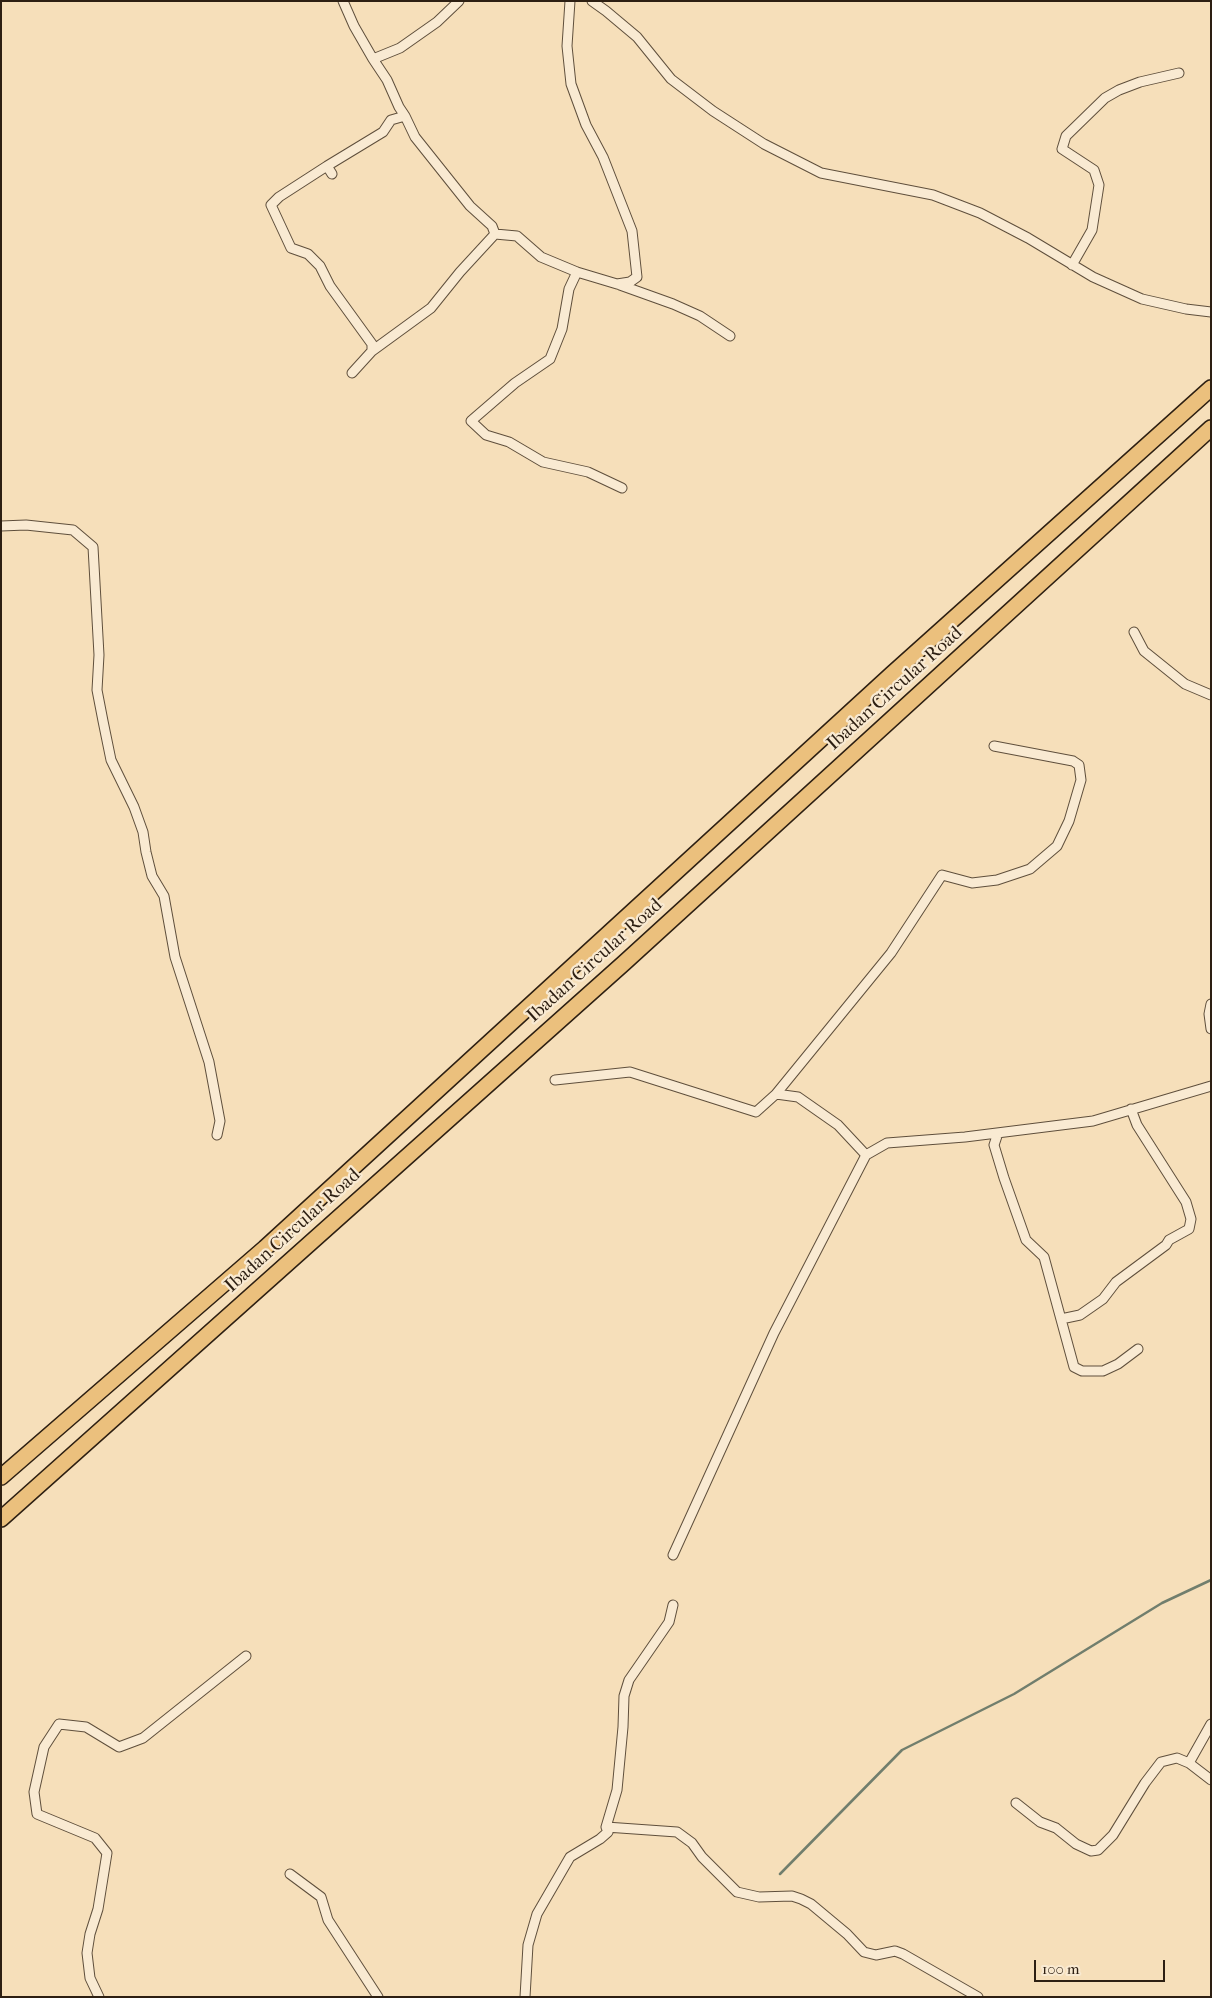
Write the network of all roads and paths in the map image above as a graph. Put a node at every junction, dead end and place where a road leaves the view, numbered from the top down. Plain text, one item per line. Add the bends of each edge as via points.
1 (343, 1) edge
2 (459, 1) edge
3 (570, 1) edge
4 (592, 1) edge
5 (373, 59) junction
6 (1178, 73) dead end
7 (405, 116) junction
8 (495, 234) junction
9 (1072, 265) junction
10 (577, 272) junction
11 (617, 284) junction
12 (1211, 312) edge
13 (730, 336) dead end
14 (372, 351) junction
15 (352, 373) dead end
16 (1211, 388) edge
17 (1211, 428) edge
18 (622, 488) dead end
19 (1, 526) edge
20 (1134, 632) dead end
21 (1211, 695) edge
22 (994, 746) dead end
23 (1211, 1004) edge
24 (1211, 1029) edge
25 (555, 1080) dead end
26 (1211, 1086) edge
27 (776, 1094) junction
28 (1131, 1109) junction
29 (998, 1133) junction
30 (218, 1135) dead end
31 (866, 1155) junction
32 (1061, 1319) junction
33 (1138, 1349) dead end
34 (1, 1477) edge
35 (1, 1519) edge
36 (673, 1555) dead end
37 (674, 1605) dead end
38 (246, 1656) dead end
39 (1211, 1724) edge
40 (1189, 1763) junction
41 (1211, 1780) edge
42 (1016, 1803) dead end
43 (606, 1827) junction
44 (290, 1874) dead end
45 (99, 1997) edge
46 (378, 1997) edge
47 (525, 1997) edge
48 (978, 1997) edge

1 - 5 street
2 - 5 street via 437,22 400,48
3 - 11 street via 567,46 571,84 632,232 637,277
4 - 9 street via 637,37 671,78 713,111 764,144 820,173 933,195 964,207 1028,238
5 - 7 street
6 - 9 street via 1119,90 1105,98 1066,136 1062,150 1094,170 1099,185 1092,230
7 - 8 street via 415,137 470,206 492,226
7 - 14 street via 391,120 383,132 330,170 279,197 271,206 291,248 308,254 320,266 330,286 372,344
8 - 10 street via 516,236 542,257
8 - 14 street via 431,308
9 - 12 street via 1142,298
10 - 11 street
10 - 18 street via 569,289 562,329 550,359 514,383 471,421 486,435 509,442 543,462 588,472
11 - 13 street via 674,304
14 - 15 street
16 - 34 highway, Ibadan Circular Road via 892,674 265,1248
17 - 35 highway, Ibadan Circular Road via 624,963
19 - 30 street via 73,530 93,547 98,690 111,760 134,807 152,876 164,896 175,956 209,1062 220,1121
20 - 21 street via 1144,650 1185,684
22 - 27 street via 1073,761 1079,765 1081,780 1069,821 1057,846 1030,869 997,880 972,884 942,874 892,953
23 - 24 street
25 - 27 street via 630,1072 756,1112
26 - 28 street
27 - 31 street via 798,1097 838,1125
28 - 29 street via 1093,1121
28 - 32 street via 1137,1125 1186,1202 1191,1219 1189,1228 1116,1282 1103,1300 1080,1315
29 - 31 street via 887,1143
29 - 32 street via 994,1145 1017,1216 1026,1240 1044,1257
31 - 36 street via 774,1333
32 - 33 street via 1074,1367 1082,1371 1103,1371
37 - 43 street via 669,1622 630,1680 624,1696 617,1790
38 - 45 street via 143,1738 119,1747 86,1727 59,1724 44,1746 34,1792 38,1814 95,1838 106,1853 98,1909 87,1953 90,1978
39 - 40 street
40 - 41 street
40 - 42 street via 1177,1758 1160,1762 1113,1835 1098,1850 1091,1851 1076,1844
43 - 47 street via 608,1832 600,1839 570,1857 537,1914 528,1945
43 - 48 street via 677,1832 692,1843 737,1892 758,1897 792,1896 801,1899 847,1934 864,1952 876,1955 895,1951
44 - 46 street via 321,1897 328,1920

